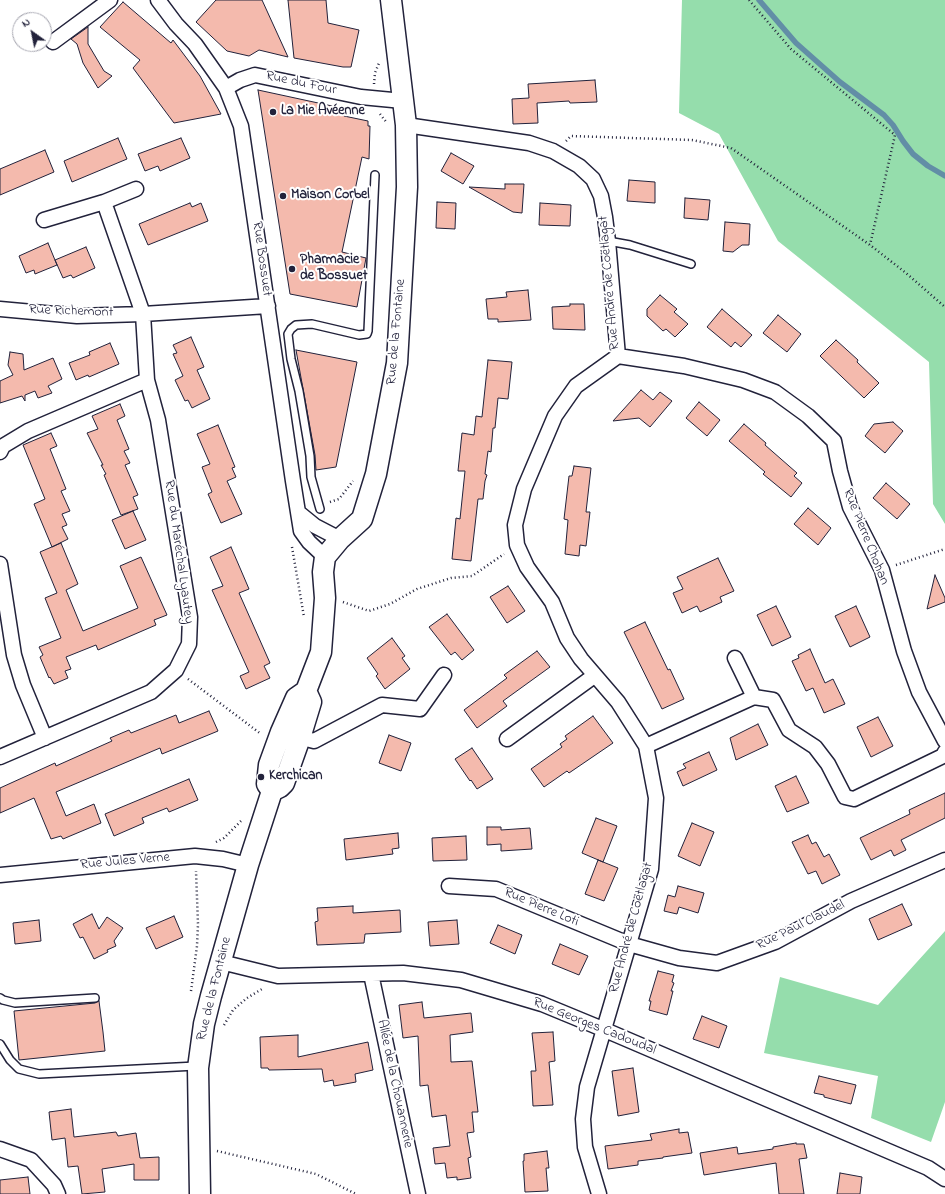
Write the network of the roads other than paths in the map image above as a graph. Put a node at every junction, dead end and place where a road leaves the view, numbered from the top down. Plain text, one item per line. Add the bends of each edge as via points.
1 (110, 0) edge
2 (391, 0) edge
3 (164, 2) edge
4 (52, 42) dead end
5 (226, 88) junction
6 (403, 101) junction
7 (406, 125) junction
8 (375, 175) dead end
9 (136, 189) dead end
10 (104, 202) junction
11 (44, 220) dead end
12 (608, 241) junction
13 (691, 264) dead end
14 (268, 306) junction
15 (0, 309) edge
16 (143, 314) junction
17 (618, 356) junction
18 (147, 380) junction
19 (0, 452) edge
20 (320, 509) dead end
21 (299, 513) junction
22 (340, 539) junction
23 (325, 557) junction
24 (0, 564) edge
25 (734, 658) dead end
26 (444, 676) dead end
27 (594, 676) junction
28 (754, 697) junction
29 (45, 738) junction
30 (286, 739) junction
31 (507, 739) dead end
32 (945, 741) edge
33 (646, 746) junction
34 (945, 752) edge
35 (0, 757) edge
36 (272, 791) junction
37 (945, 860) edge
38 (248, 865) junction
39 (0, 875) edge
40 (449, 886) dead end
41 (629, 944) junction
42 (221, 962) junction
43 (371, 974) junction
44 (0, 998) edge
45 (95, 998) dead end
46 (605, 1030) junction
47 (0, 1044) edge
48 (198, 1066) junction
49 (0, 1149) edge
50 (945, 1180) edge
51 (58, 1194) edge
52 (200, 1194) edge
53 (418, 1194) edge
54 (599, 1194) edge

1 - 4 street
2 - 6 main road, Rue de la Fontaine
3 - 5 street, Rue Bossuet via 176,24 195,44
5 - 6 street, Rue du Four via 255,75 361,97
5 - 14 street, Rue Bossuet via 241,126
6 - 7 main road, Rue de la Fontaine
7 - 12 street, Rue André de Coëtlagat via 529,143 553,151 580,166 592,179 600,196
7 - 22 main road, Rue de la Fontaine via 407,188 397,362 374,482 362,519
8 - 20 lane via 367,334 359,335 312,324 296,325 288,334 310,456 311,477
9 - 10 street
10 - 11 street
10 - 16 street
12 - 13 lane via 630,245
12 - 17 street, Rue André de Coëtlagat
14 - 16 street, Rue Richemont
14 - 21 street, Rue Bossuet
15 - 16 street, Rue Richemont via 77,316
16 - 18 street, Rue du Maréchal Lyautey
17 - 27 street, Rue André de Coëtlagat via 576,386 554,416 524,489 515,525 517,544 527,567 552,602 567,638
17 - 32 street, Rue Pierre Chohan via 684,366 743,380 775,392 808,416 834,441 850,506 882,570 904,651 920,692
18 - 19 street via 28,431 3,446
18 - 29 street, Rue du Maréchal Lyautey via 158,420 190,617 189,644 176,670 151,692
21 - 22 street via 315,526
21 - 23 street, Rue Bossuet via 301,531
22 - 23 main road, Rue de la Fontaine
23 - 30 main road, Rue de la Fontaine via 321,652 306,691 296,698
24 - 29 street via 14,656
25 - 28 street
26 - 30 street via 420,709 382,705 314,741
27 - 31 street
27 - 33 street, Rue André de Coëtlagat via 618,702
28 - 33 street
28 - 34 street via 773,700 789,730 815,747 824,758 845,797 854,799 943,756
29 - 35 street, Rue du Maréchal Lyautey
30 - 36 main road, Rue de la Fontaine via 270,765 267,784
30 - 36 main road, Rue de la Fontaine via 284,783
33 - 41 street, Rue André de Coëtlagat via 656,798 651,869
36 - 38 main road, Rue de la Fontaine
37 - 41 street, Rue Paul Claudel via 851,901 775,942 717,963 679,958
38 - 39 street, Rue Jules Verne via 195,856
38 - 42 main road, Rue de la Fontaine
40 - 41 street, Rue Pierre Loti via 496,889
41 - 46 street, Rue André de Coëtlagat
42 - 43 street, Rue Georges Cadoudal via 278,976
42 - 48 main road, Rue de la Fontaine via 204,1024
43 - 46 street, Rue Georges Cadoudal via 403,973 461,980 542,1004
43 - 53 street, Allée de la Chouannerie
44 - 45 lane via 16,1003
46 - 50 street, Rue Georges Cadoudal via 928,1168
46 - 54 street, Rue André de Coëtlagat via 587,1087 583,1119 585,1147
47 - 48 lane via 19,1069 40,1074
48 - 52 main road, Rue de la Fontaine
49 - 51 street via 31,1160 54,1185

